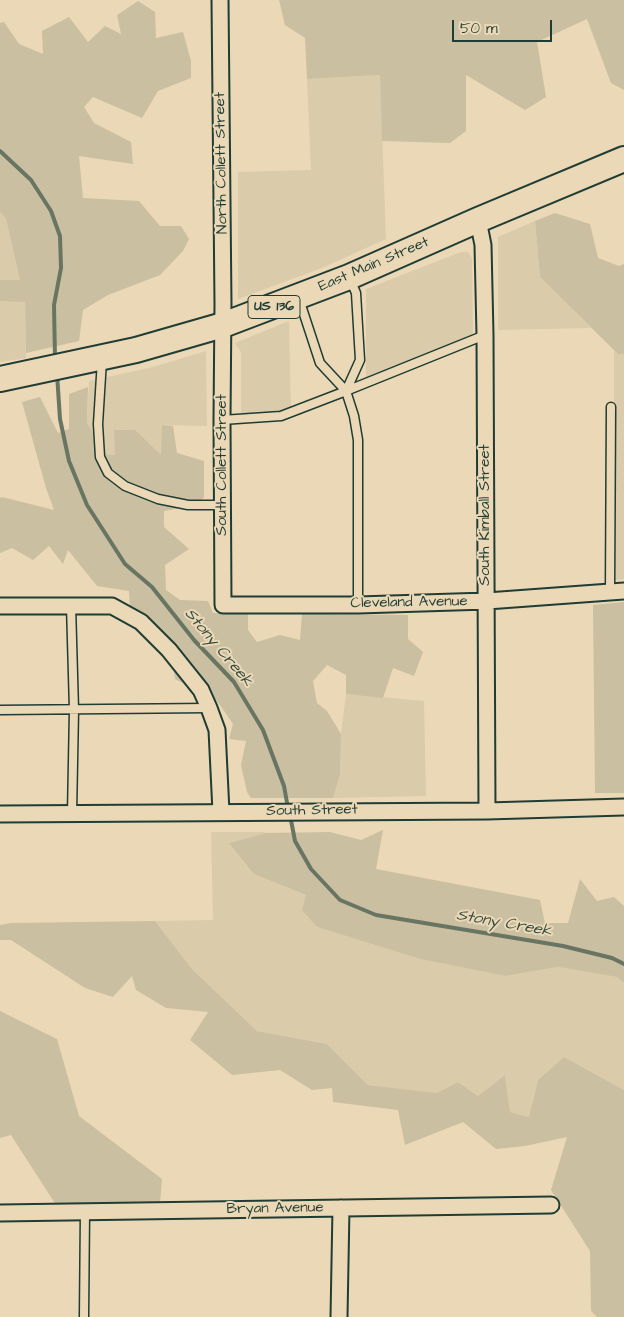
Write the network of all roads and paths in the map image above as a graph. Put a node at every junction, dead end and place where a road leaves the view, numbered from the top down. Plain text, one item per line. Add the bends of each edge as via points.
1 (220, 0) edge
2 (624, 158) edge
3 (478, 220) junction
4 (349, 277) junction
5 (298, 297) junction
6 (223, 325) junction
7 (485, 335) junction
8 (92, 360) junction
9 (0, 379) edge
10 (346, 391) junction
11 (611, 407) dead end
12 (222, 420) junction
13 (223, 504) junction
14 (617, 592) edge
15 (487, 601) junction
16 (72, 605) junction
17 (223, 605) joint
18 (358, 605) junction
19 (0, 606) edge
20 (209, 708) junction
21 (0, 710) edge
22 (74, 710) junction
23 (624, 807) edge
24 (488, 811) junction
25 (221, 812) junction
26 (0, 814) edge
27 (72, 814) junction
28 (551, 1205) dead end
29 (341, 1208) junction
30 (85, 1211) junction
31 (0, 1213) edge
32 (84, 1317) edge
33 (339, 1317) edge

1 - 6 street, North Collett Street
2 - 3 main road, East Main Street / US 136
3 - 4 main road, East Main Street / US 136
3 - 7 street, South Kimball Street via 483,245
4 - 5 main road, East Main Street / US 136
4 - 10 lane via 356,293 360,360
5 - 6 main road, East Main Street / US 136
5 - 10 lane via 320,363
6 - 8 main road, East Main Street / US 136
6 - 12 street, South Collett Street
7 - 10 lane
7 - 15 street, South Kimball Street
8 - 9 main road, East Main Street / US 136
8 - 13 lane via 103,363 98,424 100,458 108,473 125,486 158,499 188,505
10 - 12 lane via 281,416
10 - 18 lane via 358,440
11 - 14 lane
12 - 13 street, South Collett Street
13 - 17 street, South Collett Street
14 - 15 street, Cleveland Avenue
15 - 18 street, Cleveland Avenue
15 - 24 street, South Kimball Street
16 - 19 street
16 - 20 street via 112,606 141,622 201,690
16 - 22 lane
17 - 18 street, Cleveland Avenue
20 - 22 lane
20 - 25 street via 217,730
21 - 22 lane
22 - 27 lane
23 - 24 street, South Street
24 - 25 street, South Street
25 - 27 street, South Street
26 - 27 street, South Street
28 - 29 street, Bryan Avenue
29 - 30 street, Bryan Avenue
29 - 33 street
30 - 31 street, Bryan Avenue
30 - 32 lane

